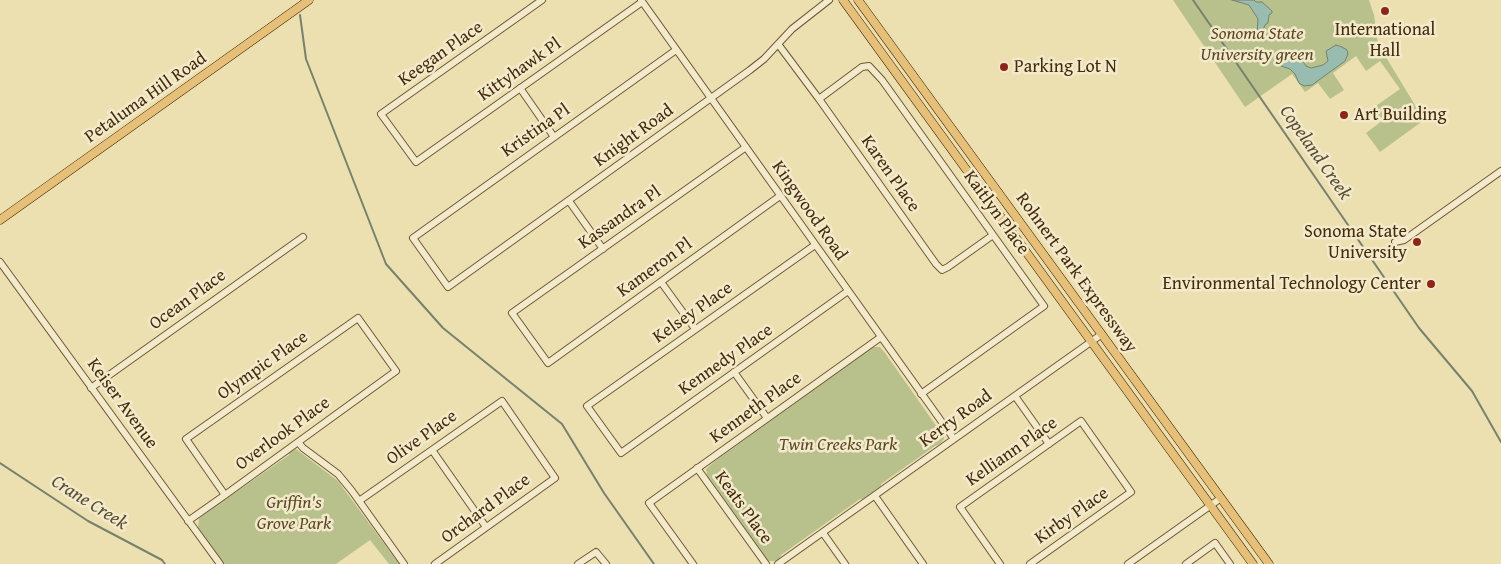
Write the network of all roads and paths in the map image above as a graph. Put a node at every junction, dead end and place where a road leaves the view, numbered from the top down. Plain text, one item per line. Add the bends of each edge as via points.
1 (309, 0) edge
2 (542, 0) edge
3 (828, 0) edge
4 (843, 0) edge
5 (858, 0) edge
6 (641, 1) edge
7 (778, 44) junction
8 (676, 50) junction
9 (520, 88) junction
10 (712, 99) junction
11 (819, 99) junction
12 (554, 136) junction
13 (746, 148) junction
14 (416, 162) joint
15 (1501, 171) edge
16 (780, 196) junction
17 (569, 200) junction
18 (0, 220) edge
19 (993, 235) junction
20 (303, 237) dead end
21 (1395, 242) dead end
22 (815, 245) junction
23 (603, 249) junction
24 (0, 262) edge
25 (662, 282) junction
26 (448, 287) joint
27 (848, 291) junction
28 (358, 318) joint
29 (696, 329) junction
30 (1102, 334) junction
31 (881, 337) junction
32 (1092, 342) junction
33 (548, 363) joint
34 (734, 372) junction
35 (91, 388) junction
36 (921, 394) junction
37 (1015, 396) junction
38 (767, 418) junction
39 (954, 440) junction
40 (298, 442) junction
41 (1049, 444) junction
42 (432, 450) junction
43 (621, 453) joint
44 (697, 468) junction
45 (555, 478) joint
46 (1131, 492) joint
47 (225, 495) junction
48 (875, 496) junction
49 (1221, 498) junction
50 (359, 500) junction
51 (1210, 505) junction
52 (188, 521) junction
53 (486, 527) junction
54 (823, 533) junction
55 (220, 564) edge
56 (404, 564) edge
57 (435, 564) edge
58 (578, 564) edge
59 (606, 564) edge
60 (693, 564) edge
61 (766, 564) edge
62 (778, 564) edge
63 (845, 564) edge
64 (923, 564) edge
65 (1000, 564) edge
66 (1030, 564) edge
67 (1128, 564) edge
68 (1186, 564) edge
69 (1230, 564) edge
70 (1254, 564) edge
71 (1269, 564) edge

1 - 18 main road, Petaluma Hill Road
2 - 14 street, Keegan Place via 381,114
3 - 7 street, Knight Road
4 - 32 main road, Rohnert Park Expressway
5 - 30 main road, Rohnert Park Expressway
6 - 8 street, Kingwood Road
6 - 9 street, Kittyhawk Pl
7 - 10 street, Knight Road
7 - 11 street, Karen Place
8 - 10 street, Kingwood Road
8 - 12 street, Kristina Pl
9 - 12 street
9 - 14 street, Kittyhawk Pl
10 - 13 street, Kingwood Road
10 - 17 street, Knight Road
11 - 19 street, Kaitlyn Place via 862,67 870,66
11 - 19 street, Karen Place via 942,270
12 - 26 street, Kristina Pl via 413,238
13 - 16 street, Kingwood Road
13 - 23 street, Kassandra Pl
15 - 21 street via 1404,240
16 - 22 street, Kingwood Road
16 - 25 street, Kameron Pl
17 - 23 street
17 - 26 street, Knight Road
19 - 36 street, Kaitlyn Place via 1044,306
20 - 35 street, Ocean Place
22 - 27 street, Kingwood Road
22 - 29 street, Kelsey Place
23 - 33 street, Kassandra Pl via 512,313
24 - 35 street, Keiser Avenue
25 - 29 street
25 - 33 street, Kameron Pl
27 - 31 street, Kingwood Road
27 - 34 street, Kennedy Place
28 - 40 street, Overlook Place via 396,371
28 - 47 street, Olympic Place via 186,439
29 - 43 street, Kelsey Place via 587,406
30 - 32 street, Kerry Road
30 - 49 main road, Rohnert Park Expressway
31 - 36 street, Kingwood Road
31 - 38 street, Kenneth Place
32 - 37 street, Kerry Road
32 - 51 main road, Rohnert Park Expressway
34 - 38 street
34 - 43 street, Kennedy Place
35 - 52 street, Keiser Avenue
36 - 39 street, Kingwood Road
37 - 39 street, Kerry Road
37 - 41 street
38 - 44 street, Kenneth Place
39 - 48 street, Kerry Road
40 - 47 street, Overlook Place
40 - 50 street via 338,474
41 - 46 street, Kelliann Place via 1081,421
41 - 65 street, Kelliann Place via 960,507
42 - 45 street, Olive Place via 502,401
42 - 50 street, Olive Place
42 - 53 street
44 - 60 street, Kenneth Place via 649,503
44 - 61 street, Keats Place
45 - 53 street, Orchard Place
46 - 66 street, Kirby Place
47 - 52 street, Overlook Place
48 - 54 street, Kerry Road
48 - 64 street
49 - 51 street
49 - 71 main road, Rohnert Park Expressway
50 - 56 street
51 - 67 street
51 - 70 main road, Rohnert Park Expressway
52 - 55 street, Keiser Avenue
53 - 57 street, Orchard Place
54 - 62 street, Kerry Road
54 - 63 street
58 - 59 street via 596,552
68 - 69 street via 1215,543

